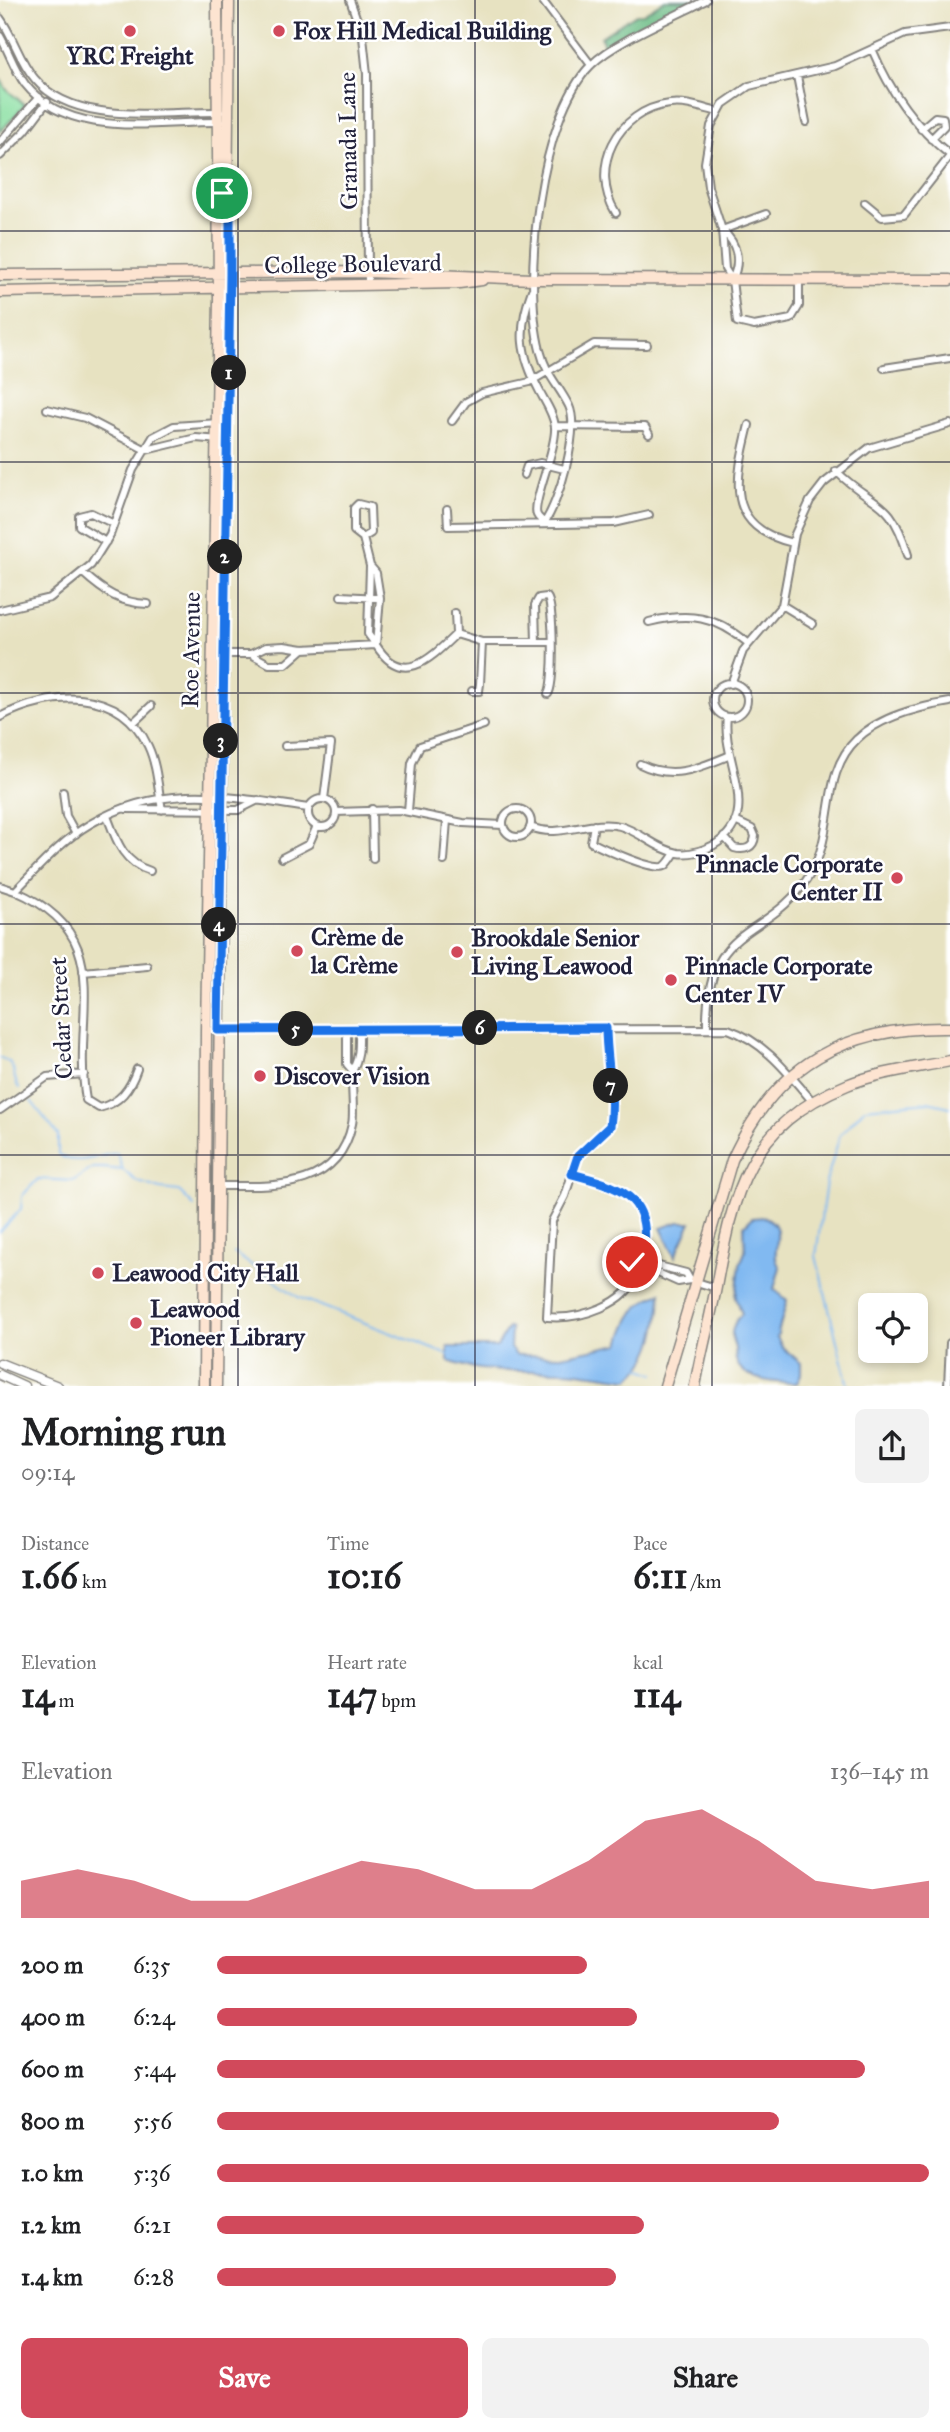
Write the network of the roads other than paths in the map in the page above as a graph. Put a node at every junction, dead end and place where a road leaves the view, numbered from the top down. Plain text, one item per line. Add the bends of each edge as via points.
1 (217, 0) edge
2 (229, 0) edge
3 (350, 0) edge
4 (542, 0) edge
5 (706, 0) edge
6 (0, 18) edge
7 (950, 28) edge
8 (0, 36) edge
9 (872, 49) junction
10 (591, 65) junction
11 (797, 76) junction
12 (45, 90) junction
13 (52, 95) junction
14 (38, 98) junction
15 (47, 103) junction
16 (141, 111) junction
17 (718, 112) junction
18 (217, 117) junction
19 (229, 117) junction
20 (141, 122) junction
21 (806, 122) dead end
22 (921, 129) junction
23 (931, 139) junction
24 (0, 142) edge
25 (950, 155) edge
26 (0, 156) edge
27 (218, 172) junction
28 (218, 190) junction
29 (230, 190) junction
30 (865, 203) dead end
31 (230, 210) junction
32 (616, 213) dead end
33 (766, 214) dead end
34 (722, 230) junction
35 (368, 272) junction
36 (225, 274) junction
37 (0, 275) edge
38 (496, 278) junction
39 (732, 280) junction
40 (950, 280) edge
41 (799, 281) junction
42 (368, 284) junction
43 (532, 285) junction
44 (224, 288) junction
45 (0, 292) edge
46 (647, 345) dead end
47 (950, 358) edge
48 (884, 368) dead end
49 (547, 373) junction
50 (534, 380) junction
51 (47, 409) dead end
52 (452, 421) dead end
53 (223, 423) junction
54 (950, 424) edge
55 (749, 425) dead end
56 (555, 426) junction
57 (572, 426) junction
58 (649, 434) dead end
59 (222, 440) junction
60 (146, 450) junction
61 (550, 464) junction
62 (564, 469) junction
63 (836, 471) junction
64 (524, 475) dead end
65 (447, 509) dead end
66 (649, 515) dead end
67 (544, 523) junction
68 (114, 524) junction
69 (363, 538) junction
70 (106, 542) junction
71 (793, 543) junction
72 (908, 555) dead end
73 (370, 566) junction
74 (83, 573) junction
75 (341, 596) dead end
76 (367, 596) junction
77 (380, 598) junction
78 (148, 604) dead end
79 (782, 605) junction
80 (0, 610) edge
81 (455, 613) dead end
82 (649, 622) dead end
83 (813, 624) dead end
84 (456, 634) junction
85 (482, 642) junction
86 (536, 642) junction
87 (550, 642) junction
88 (748, 643) junction
89 (376, 645) junction
90 (303, 649) junction
91 (217, 654) junction
92 (251, 654) junction
93 (732, 684) junction
94 (472, 691) dead end
95 (548, 694) dead end
96 (950, 702) edge
97 (151, 706) dead end
98 (0, 716) edge
99 (727, 717) junction
100 (133, 723) junction
101 (484, 725) dead end
102 (285, 746) dead end
103 (728, 756) junction
104 (640, 764) dead end
105 (63, 792) dead end
106 (215, 796) junction
107 (160, 799) junction
108 (324, 799) junction
109 (258, 800) junction
110 (309, 808) junction
111 (124, 809) junction
112 (372, 809) junction
113 (162, 810) junction
114 (215, 811) junction
115 (408, 811) junction
116 (336, 812) junction
117 (107, 816) junction
118 (447, 820) junction
119 (735, 821) junction
120 (317, 825) junction
121 (503, 825) junction
122 (594, 825) junction
123 (530, 827) junction
124 (76, 834) junction
125 (724, 837) junction
126 (675, 853) junction
127 (282, 858) dead end
128 (373, 859) dead end
129 (444, 861) dead end
130 (150, 871) dead end
131 (0, 886) edge
132 (15, 891) junction
133 (147, 965) dead end
134 (83, 972) junction
135 (606, 1028) junction
136 (707, 1028) junction
137 (950, 1028) edge
138 (347, 1029) junction
139 (359, 1029) junction
140 (206, 1030) junction
141 (218, 1030) junction
142 (950, 1061) edge
143 (137, 1069) dead end
144 (353, 1070) junction
145 (84, 1074) junction
146 (790, 1075) junction
147 (813, 1102) junction
148 (0, 1111) edge
149 (205, 1164) junction
150 (572, 1174) junction
151 (218, 1186) junction
152 (643, 1253) junction
153 (650, 1266) junction
154 (638, 1272) junction
155 (693, 1281) junction
156 (716, 1288) junction
157 (950, 1343) edge
158 (0, 1363) edge
159 (0, 1375) edge
160 (24, 1385) edge
161 (58, 1385) edge
162 (204, 1385) edge
163 (216, 1385) edge
164 (665, 1385) edge
165 (695, 1385) edge
166 (948, 1385) edge

1 - 18 main road, Roe Avenue
2 - 19 main road, Roe Avenue
3 - 35 street, Granada Lane via 363,37 367,74
4 - 10 street
5 - 10 street
6 - 12 street via 25,65
7 - 9 street via 905,34
8 - 14 street via 13,66
9 - 11 street
9 - 22 street via 888,85
10 - 43 street via 553,134 545,166
11 - 17 street via 749,86
11 - 21 street
12 - 13 street
12 - 14 street
13 - 15 street
13 - 16 street via 86,109
14 - 15 street
14 - 24 street
15 - 20 street via 86,121
15 - 26 street
16 - 18 street
16 - 20 street
17 - 32 street via 668,104 626,125 610,148 604,172 606,194
17 - 34 street via 709,132 705,163
18 - 19 street
18 - 20 street
18 - 27 main road, Roe Avenue
19 - 29 main road, Roe Avenue
22 - 23 street
22 - 23 street via 935,117 943,118 944,126
23 - 25 street
25 - 30 street via 904,215 882,217
27 - 28 main road, Roe Avenue
27 - 29 main road
28 - 31 main road
28 - 36 main road, Roe Avenue
29 - 31 main road, Roe Avenue
31 - 36 main road, Roe Avenue
33 - 34 street
34 - 39 street via 725,269
34 - 39 street via 734,245 737,269
35 - 36 main road, College Boulevard
35 - 38 main road, College Boulevard
35 - 42 street, Granada Lane
36 - 37 main road, College Boulevard
36 - 44 main road, Roe Avenue
38 - 42 main road, College Boulevard
38 - 43 main road, College Boulevard
39 - 41 main road, College Boulevard
39 - 41 street via 737,322 754,326 783,322 795,315
39 - 43 main road, College Boulevard
40 - 41 main road, College Boulevard
42 - 44 main road, College Boulevard
43 - 49 street via 537,339
43 - 50 street via 521,337
44 - 45 main road, College Boulevard
44 - 53 main road, Roe Avenue
46 - 49 street via 594,344
47 - 48 street
49 - 50 street
49 - 57 street via 570,408
50 - 52 street via 482,393 466,402
50 - 56 street
51 - 60 street via 85,418
53 - 59 main road, Roe Avenue
53 - 60 street via 184,424 164,430
54 - 63 street via 869,448
55 - 71 street via 737,483 743,510 765,533
56 - 57 street
56 - 61 street
57 - 58 street via 645,427
57 - 62 street
59 - 60 street via 196,438
59 - 91 main road, Roe Avenue
60 - 68 street via 133,470
61 - 62 street
61 - 64 street via 530,464
61 - 67 street via 535,504 536,515
62 - 67 street
63 - 71 street via 810,501
63 - 72 street via 883,505 897,523
65 - 67 street via 448,526
66 - 67 street via 614,523
68 - 70 street
68 - 70 street via 91,513 79,516 79,526
69 - 69 street via 371,533 370,507 358,504 354,531
69 - 73 street
70 - 74 street
71 - 79 street
73 - 76 street
73 - 77 street via 376,573
74 - 78 street via 110,596
74 - 80 street via 50,598
75 - 76 street
76 - 77 street
76 - 89 street via 368,634
77 - 89 street
79 - 83 street
79 - 88 street
81 - 84 street
82 - 88 street via 682,615 705,617
84 - 85 street
84 - 89 street via 429,660 414,666 390,662
85 - 86 street
85 - 94 street via 479,691
86 - 87 street
86 - 87 street via 535,605 543,596 552,604
87 - 95 street via 553,687
88 - 93 street
89 - 90 street
90 - 92 street via 266,647
90 - 92 street via 286,664 269,664
91 - 92 street
91 - 106 main road, Roe Avenue
93 - 99 street via 718,688 713,698 715,708
93 - 99 street via 743,690 747,700 743,711
96 - 136 street via 873,725 840,759 824,838 812,871 798,892 725,950 710,979
97 - 100 street
98 - 100 street via 39,701 82,698 113,708
99 - 103 street
100 - 107 street via 149,748
101 - 115 street via 420,746 412,763
102 - 108 street via 331,744
103 - 104 street via 693,771 672,774
103 - 119 street via 739,794
105 - 124 street via 66,816
106 - 107 street
106 - 109 street
106 - 114 main road, Roe Avenue
107 - 111 street
107 - 113 street
108 - 110 street
108 - 116 street
109 - 110 street
109 - 114 street via 238,810
110 - 120 street via 309,817
111 - 113 street
111 - 117 street
112 - 115 street
112 - 116 street
112 - 128 street
113 - 114 street
114 - 140 main road, Roe Avenue
114 - 141 main road, Roe Avenue
115 - 118 street
116 - 120 street via 330,824
117 - 124 street
117 - 130 street via 127,858
118 - 121 street
118 - 129 street
119 - 125 street
119 - 125 street via 752,828 752,846 734,848
120 - 127 street via 309,844
121 - 123 street via 514,837
121 - 123 street via 508,812 517,809 529,816
122 - 123 street via 558,831
122 - 126 street via 623,827
122 - 126 street via 591,842 632,859 660,867
124 - 132 street
125 - 126 street via 699,851
131 - 132 street, Cedar Street
132 - 134 street, Cedar Street via 43,904 67,927
133 - 134 street
134 - 145 street, Cedar Street
135 - 136 street
135 - 139 street
135 - 150 street via 610,1126 578,1156
136 - 146 street via 728,1028 752,1038
137 - 146 main road via 903,1028 858,1038 819,1055
138 - 139 street
138 - 141 street
138 - 144 street via 347,1065
139 - 144 street via 359,1060
140 - 141 street
140 - 149 main road, Roe Avenue
141 - 151 main road, Roe Avenue
142 - 147 main road via 848,1085
143 - 145 street, Cedar Street via 126,1091 112,1105 99,1108 86,1100
144 - 151 street via 352,1124 330,1164 292,1184
145 - 148 street via 47,1077
146 - 147 street
146 - 155 main road via 756,1115 738,1148
147 - 156 main road via 782,1124 739,1186 728,1216
149 - 151 main road
149 - 162 main road, Roe Avenue
150 - 152 street via 631,1196 645,1226
150 - 154 street via 552,1221 547,1317 572,1319 627,1294
151 - 163 main road, Roe Avenue
152 - 153 street
152 - 154 street via 632,1262
153 - 154 street
153 - 155 street via 686,1273
155 - 156 street
155 - 164 main road
156 - 165 main road
157 - 166 street
158 - 161 street
159 - 160 street

